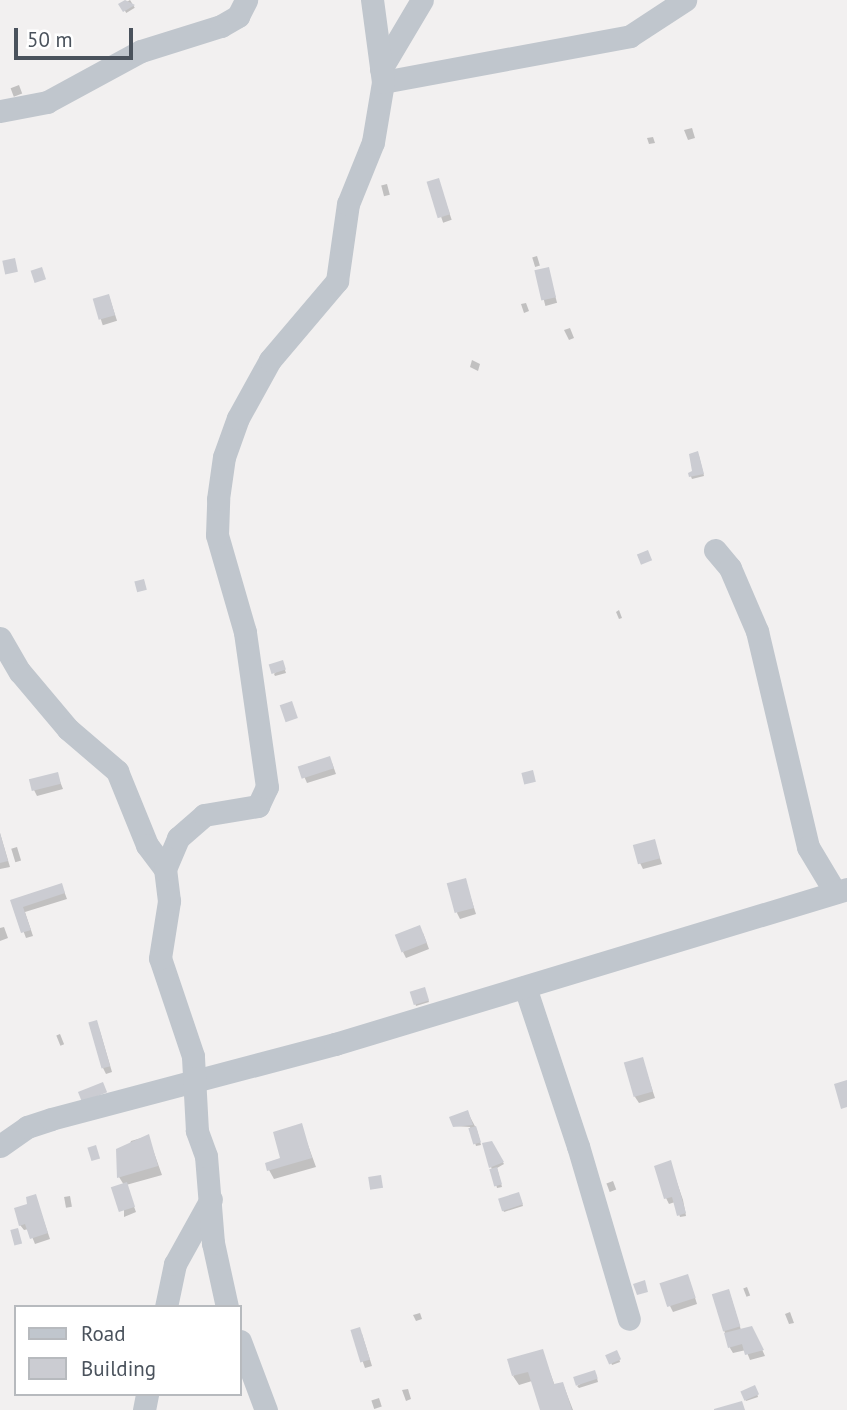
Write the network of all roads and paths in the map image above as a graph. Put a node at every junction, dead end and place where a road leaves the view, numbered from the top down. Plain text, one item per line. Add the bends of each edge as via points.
1 (246, 0) edge
2 (372, 0) edge
3 (422, 0) edge
4 (685, 0) edge
5 (382, 75) junction
6 (0, 111) edge
7 (715, 550) dead end
8 (0, 638) edge
9 (165, 869) junction
10 (841, 890) edge
11 (524, 987) junction
12 (194, 1083) junction
13 (0, 1146) edge
14 (211, 1199) junction
15 (166, 1305) edge
16 (227, 1305) edge
17 (629, 1319) dead end
18 (242, 1346) edge
19 (266, 1410) edge

1 - 6 street via 238,16 221,26 141,51 47,102
2 - 5 street
3 - 5 street
4 - 5 street via 630,36
5 - 9 street via 373,142 348,204 337,281 270,360 238,418 224,457 217,535 245,632 267,787 258,806 204,815 178,838
7 - 10 street via 730,568 757,631 808,847
8 - 9 street via 20,672 68,729 117,771 148,845
9 - 12 street via 169,901 160,958 187,1034
10 - 11 street
11 - 12 street
11 - 17 street via 578,1146
12 - 13 street via 51,1119 27,1127
12 - 14 street via 197,1131
14 - 15 street via 175,1264
14 - 16 street via 213,1244
18 - 19 street

